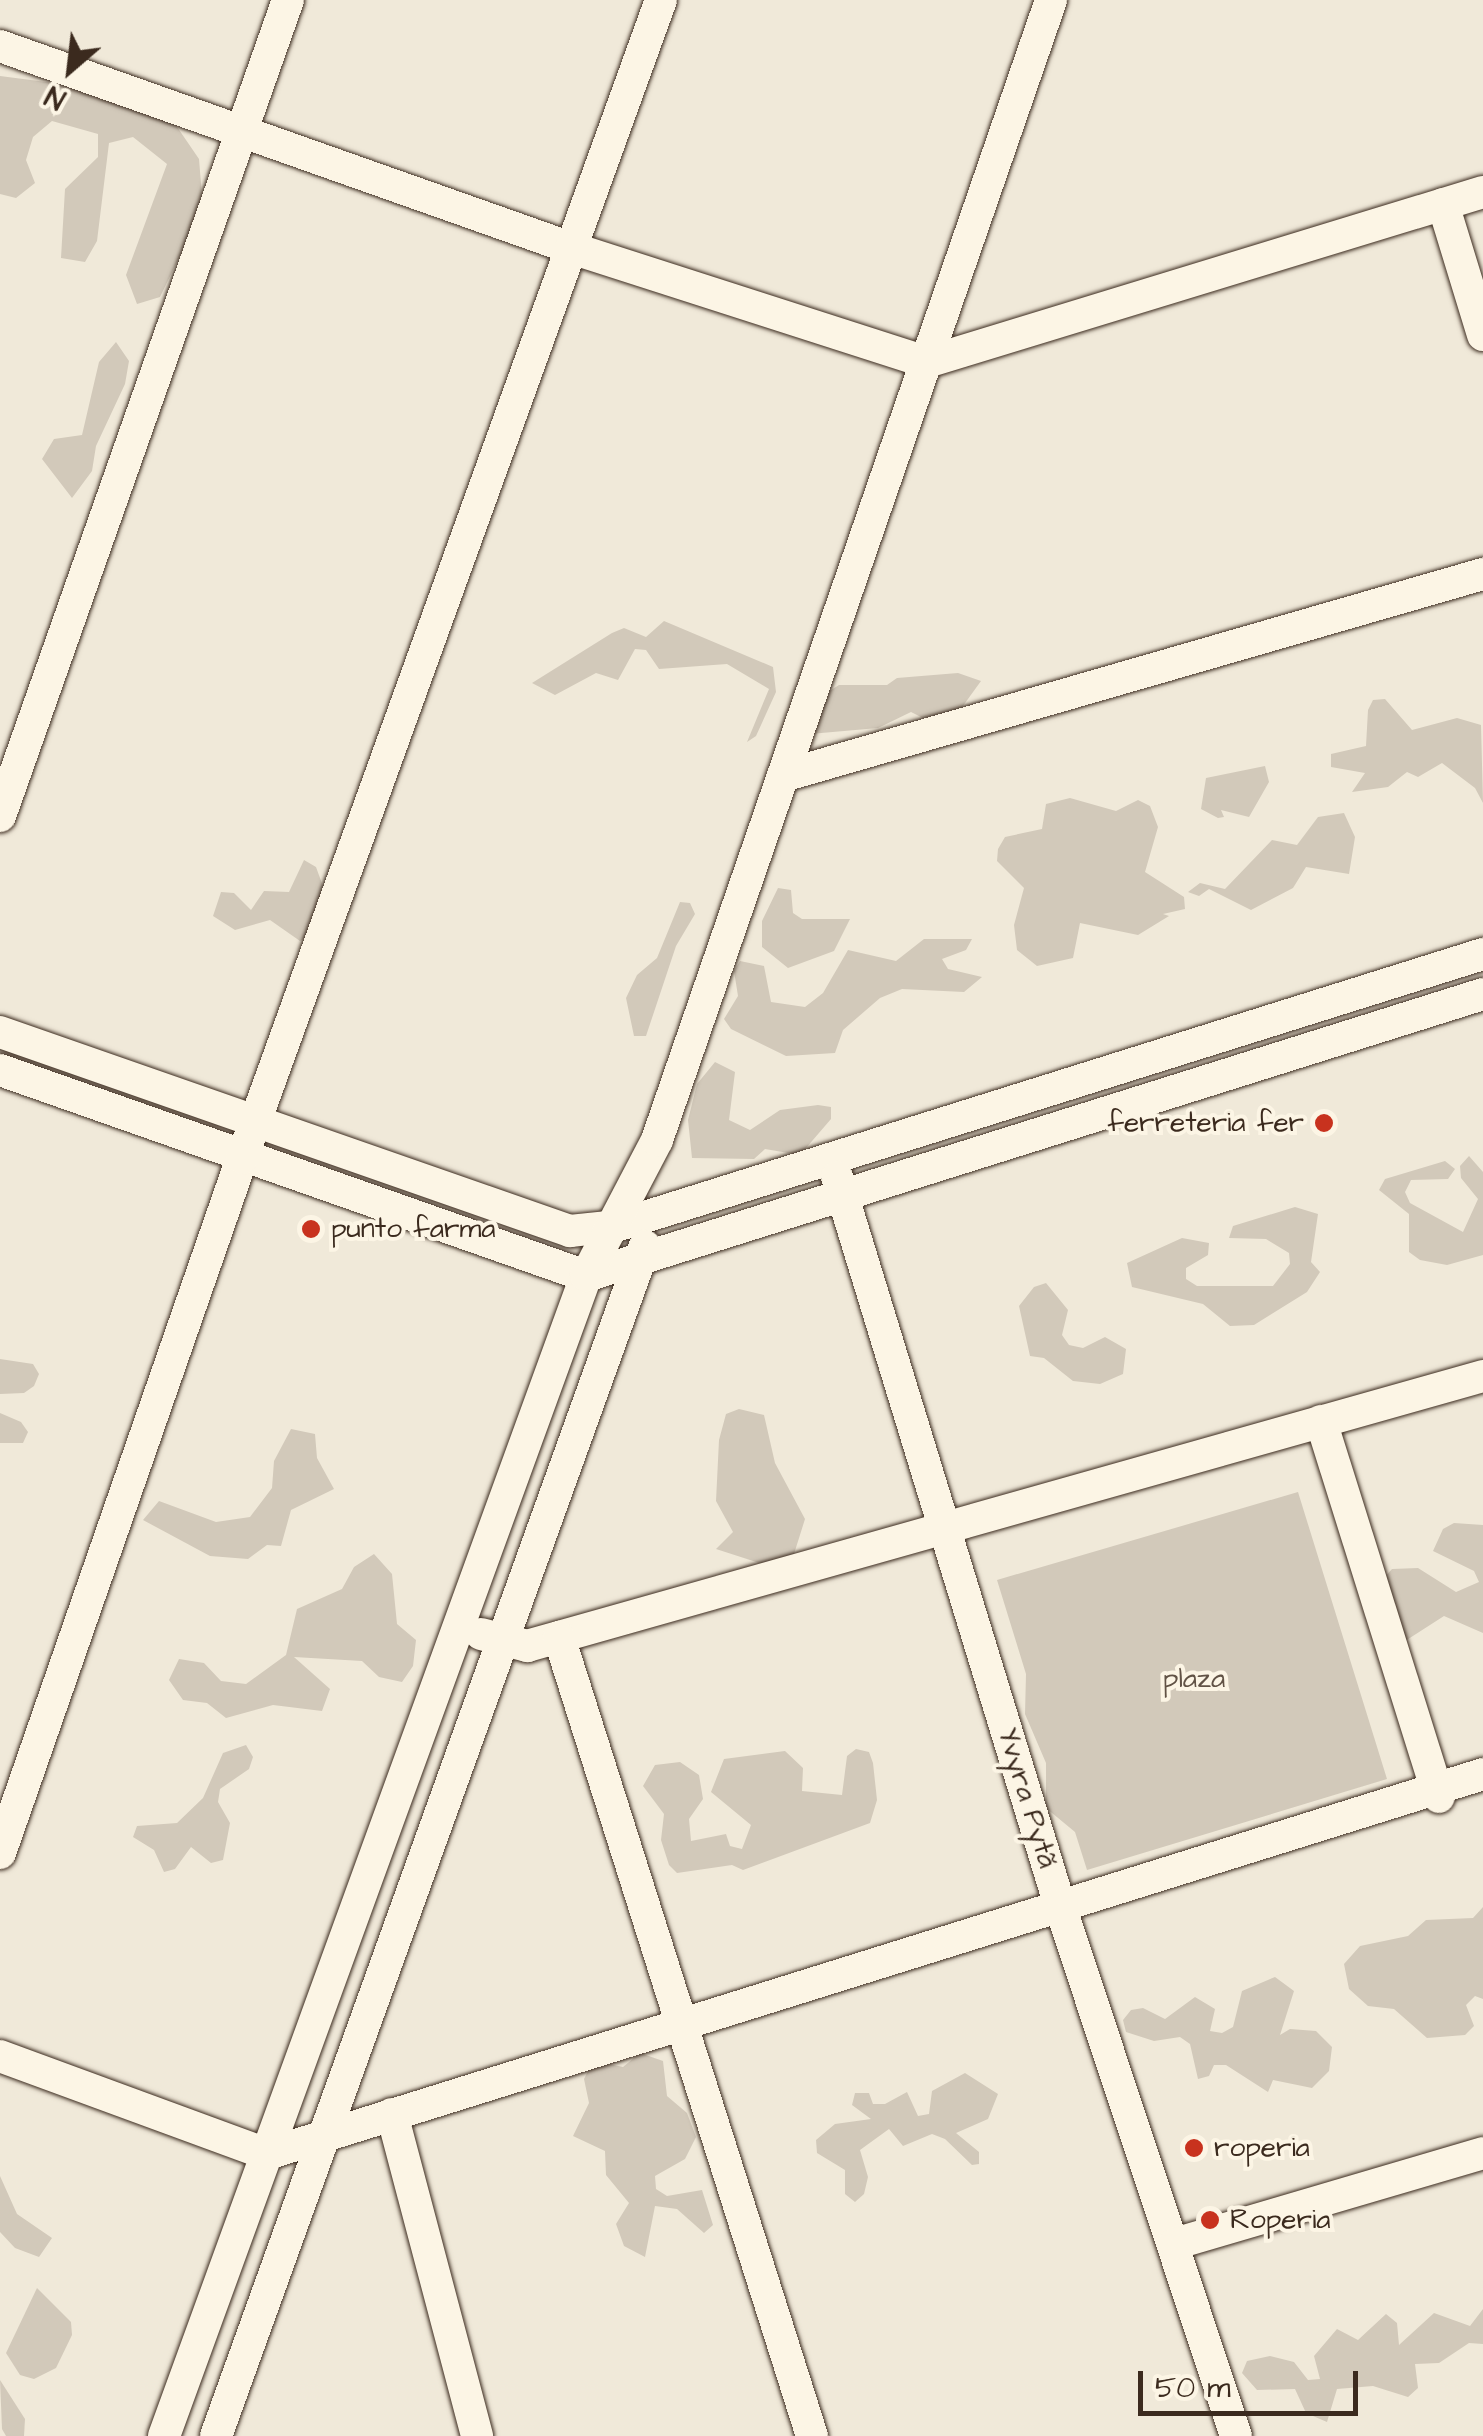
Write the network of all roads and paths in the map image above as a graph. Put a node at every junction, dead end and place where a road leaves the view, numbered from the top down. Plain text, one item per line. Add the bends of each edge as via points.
1 (288, 0) edge
2 (661, 0) edge
3 (1051, 0) edge
4 (0, 46) edge
5 (243, 131) junction
6 (1483, 192) edge
7 (1443, 204) junction
8 (570, 248) junction
9 (1483, 335) edge
10 (927, 362) junction
11 (1483, 574) edge
12 (783, 776) junction
13 (0, 816) edge
14 (1483, 954) edge
15 (1483, 994) edge
16 (0, 1032) edge
17 (0, 1070) edge
18 (259, 1125) junction
19 (657, 1140) junction
20 (834, 1156) junction
21 (242, 1158) junction
22 (840, 1196) junction
23 (662, 1209) junction
24 (616, 1226) junction
25 (639, 1261) junction
26 (586, 1276) junction
27 (1483, 1376) edge
28 (1321, 1422) junction
29 (943, 1528) junction
30 (458, 1628) junction
31 (560, 1636) junction
32 (502, 1640) junction
33 (1483, 1774) edge
34 (1438, 1793) junction
35 (0, 1853) edge
36 (1060, 1906) junction
37 (680, 2024) junction
38 (0, 2056) edge
39 (392, 2114) junction
40 (324, 2136) junction
41 (1483, 2153) edge
42 (267, 2154) junction
43 (1174, 2244) junction
44 (164, 2436) edge
45 (216, 2436) edge
46 (477, 2436) edge
47 (812, 2436) edge
48 (1236, 2436) edge

1 - 5 street
2 - 8 street
3 - 10 street
4 - 5 street
5 - 8 street
5 - 13 street
6 - 7 street
7 - 9 street
7 - 10 street
8 - 10 street
8 - 18 street
10 - 12 street
11 - 12 street
12 - 19 street
14 - 20 street
15 - 22 street
16 - 18 street
17 - 21 street
18 - 21 street
18 - 24 street via 570,1232
19 - 23 street
19 - 24 street
20 - 22 street, Yvyra Pytã
20 - 23 street
21 - 26 street
21 - 35 street
22 - 25 street
22 - 29 street, Yvyra Pytã
23 - 24 street
23 - 25 street
24 - 26 street
25 - 26 street
25 - 32 street
26 - 30 street
27 - 28 street
28 - 29 street
28 - 34 street
29 - 31 street
29 - 36 street, Yvyra Pytã
30 - 32 street
30 - 42 street
31 - 32 street via 527,1646
31 - 37 street
32 - 40 street
33 - 34 street
34 - 36 street
36 - 37 street
36 - 43 street, Yvyra Pytã
37 - 39 street
37 - 47 street
38 - 42 street
39 - 40 street
39 - 46 street
40 - 42 street
40 - 45 street
41 - 43 street
42 - 44 street
43 - 48 street, Yvyra Pytã

